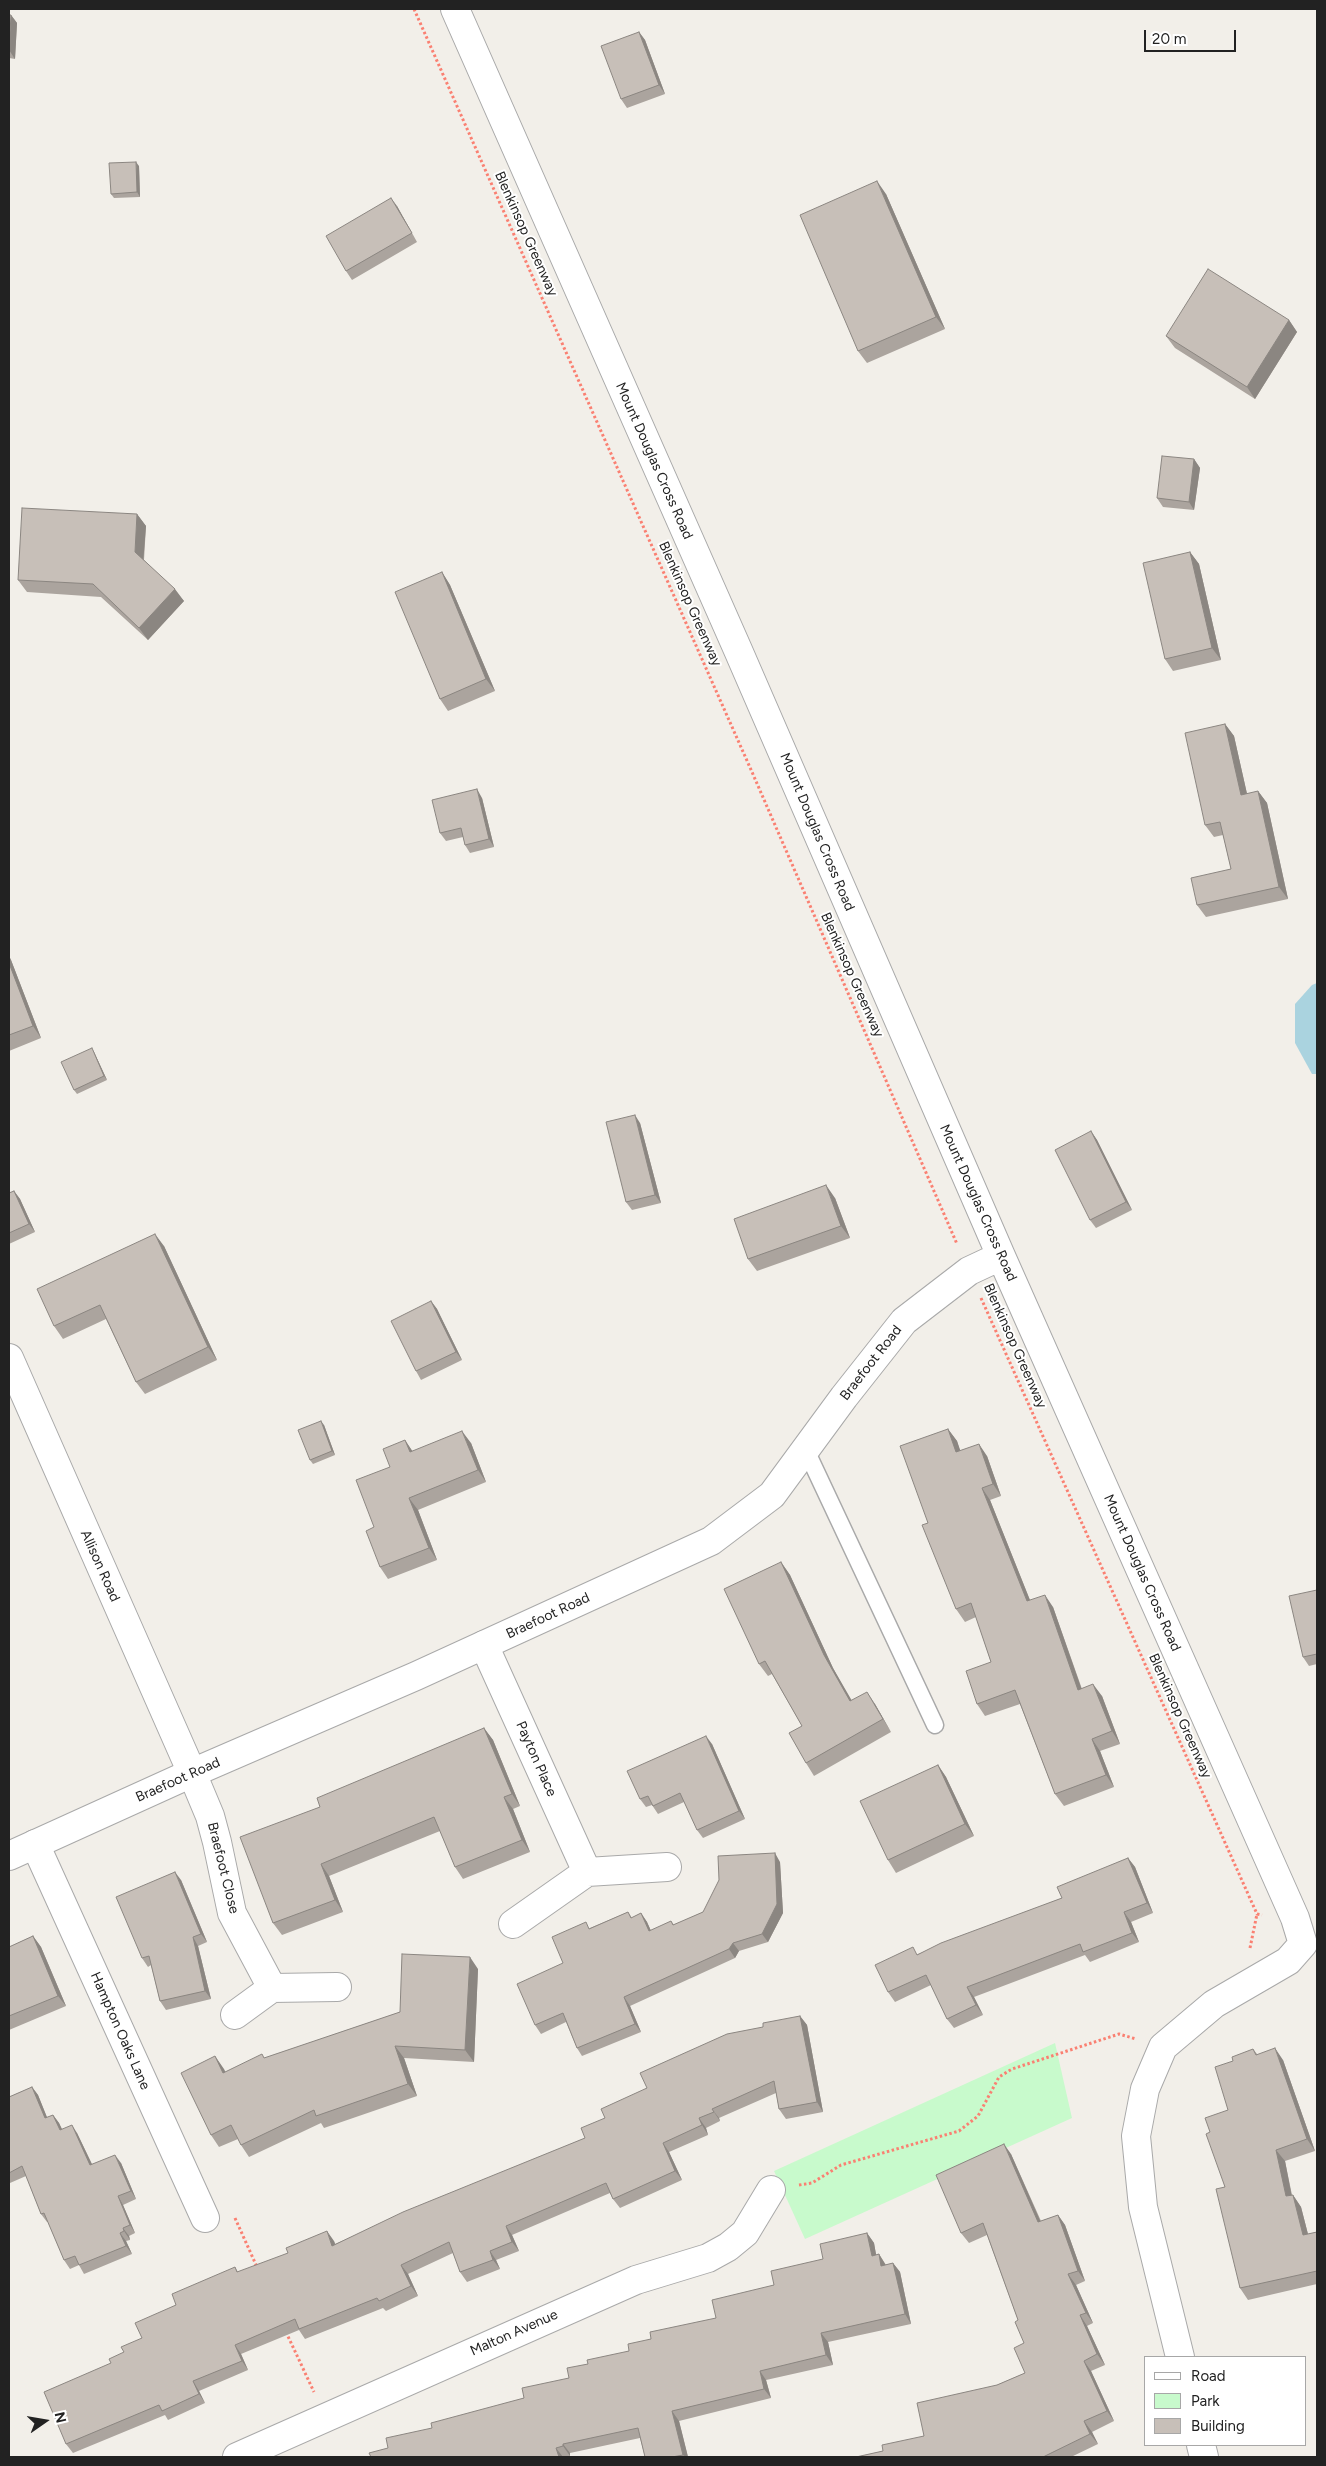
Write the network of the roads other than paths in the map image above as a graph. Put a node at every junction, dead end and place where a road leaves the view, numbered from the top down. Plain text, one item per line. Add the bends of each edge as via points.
1 (454, 9) edge
2 (1001, 1256) junction
3 (9, 1358) edge
4 (805, 1448) junction
5 (484, 1645) junction
6 (935, 1725) dead end
7 (192, 1773) junction
8 (35, 1844) junction
9 (9, 1856) edge
10 (667, 1866) dead end
11 (587, 1872) junction
12 (513, 1924) dead end
13 (1310, 1945) edge
14 (337, 1986) dead end
15 (272, 1988) junction
16 (235, 2015) dead end
17 (771, 2190) road end
18 (205, 2218) dead end
19 (1180, 2356) edge
20 (237, 2457) edge

1 - 2 street, Mount Douglas Cross Road via 738,650
2 - 4 street, Braefoot Road via 969,1271 904,1321
2 - 13 street, Mount Douglas Cross Road
3 - 7 street, Allison Road
4 - 5 street, Braefoot Road via 772,1495 711,1541
4 - 6 lane
5 - 7 street, Braefoot Road
5 - 11 street, Payton Place
7 - 8 street, Braefoot Road
7 - 15 street, Braefoot Close via 210,1816 232,1912
8 - 9 street, Braefoot Road
8 - 18 street, Hampton Oaks Lane
10 - 11 street
11 - 12 street
13 - 19 street, Mount Douglas Cross Road via 1214,2004 1163,2047 1145,2089 1136,2136 1143,2207
14 - 15 street
15 - 16 street
17 - 20 street, Malton Avenue via 745,2233 708,2258 636,2280

